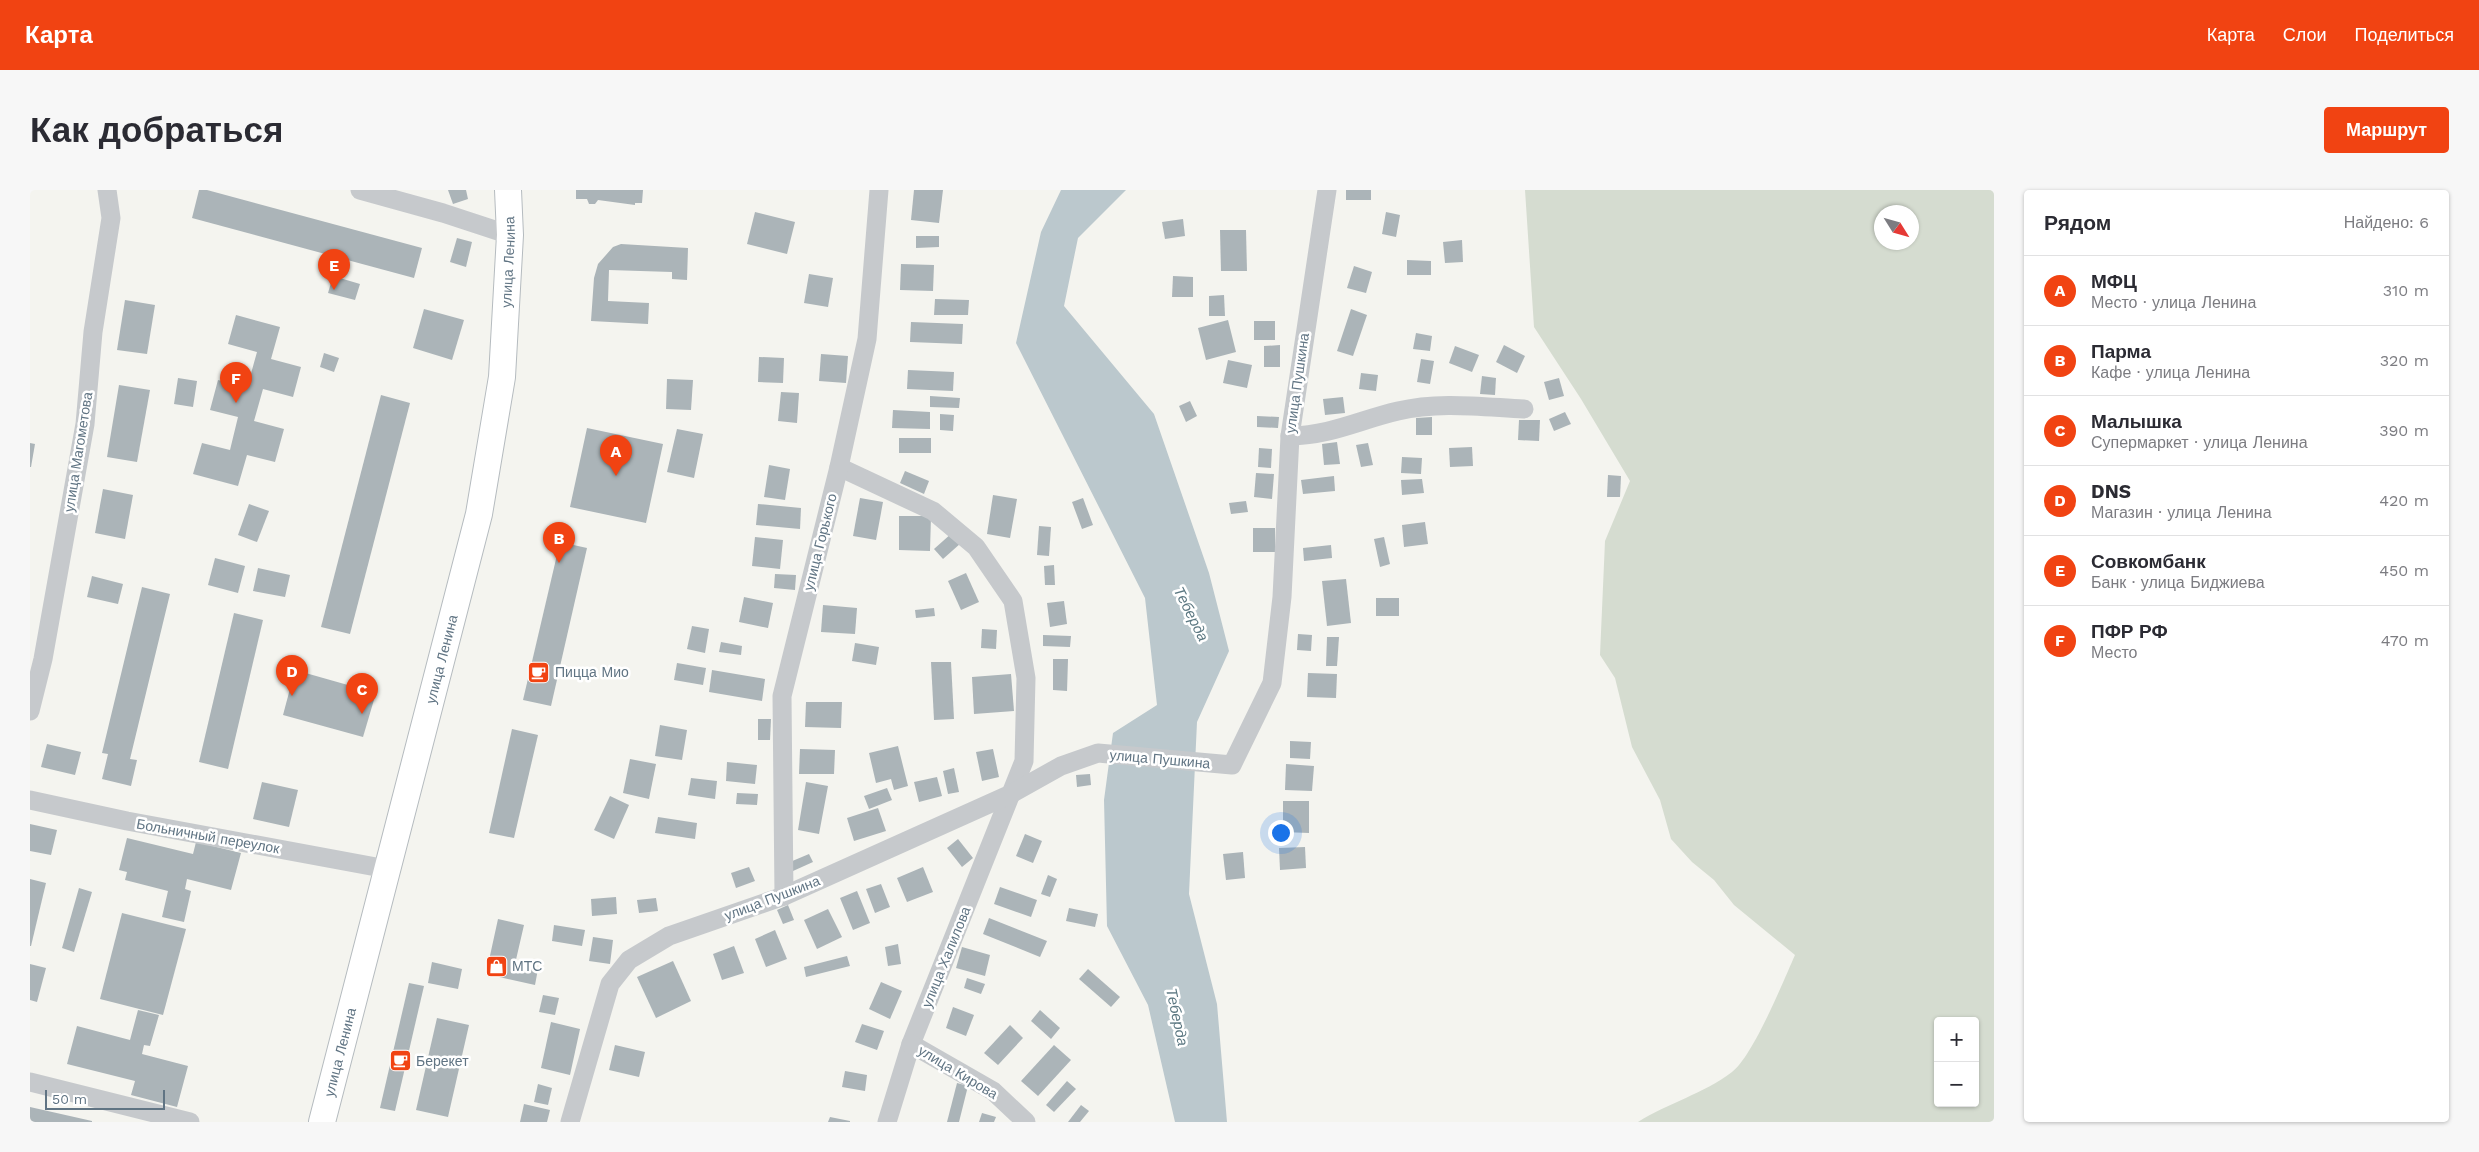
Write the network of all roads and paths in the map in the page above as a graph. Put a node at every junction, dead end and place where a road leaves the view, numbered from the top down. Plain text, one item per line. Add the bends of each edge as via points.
1 (107, 190) edge
2 (360, 190) edge
3 (508, 190) edge
4 (878, 190) edge
5 (1327, 190) edge
6 (510, 235) junction
7 (1524, 409) dead end
8 (1290, 436) junction
9 (839, 467) junction
10 (30, 711) edge
11 (1011, 794) junction
12 (30, 800) edge
13 (387, 869) junction
14 (784, 896) junction
15 (911, 1044) junction
16 (30, 1082) edge
17 (327, 1121) edge
18 (190, 1122) edge
19 (570, 1122) edge
20 (887, 1122) edge
21 (1026, 1122) edge

1 - 10 street, улица Магометова via 111,218 94,332 85,424 44,659
2 - 6 street via 443,212
3 - 6 main road, улица Ленина
4 - 9 street, улица Горького via 866,339
5 - 8 street, улица Пушкина
6 - 13 main road, улица Ленина via 502,377 479,514
7 - 8 street via 1432,406 1398,411 1327,433
8 - 11 street, улица Пушкина via 1282,597 1272,683 1232,765 1098,753 1061,766
9 - 11 street, улица Халилова via 933,511 976,547 1013,601 1026,687 1024,761
9 - 14 street, улица Горького via 782,696
11 - 14 street, улица Пушкина
11 - 15 street, улица Халилова
12 - 13 street, Больничный переулок via 127,822
13 - 17 main road, улица Ленина
14 - 19 street, улица Пушкина via 668,936 629,960 610,984
15 - 20 street, улица Халилова
15 - 21 street, улица Кирова via 993,1091
16 - 18 street

